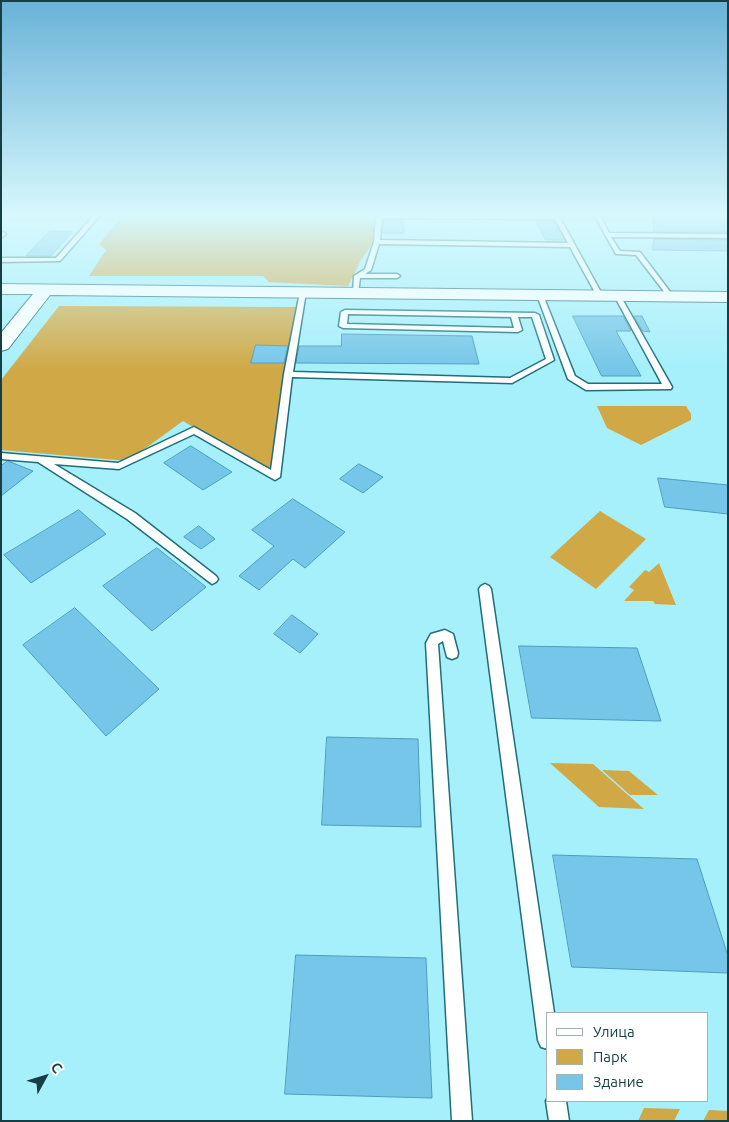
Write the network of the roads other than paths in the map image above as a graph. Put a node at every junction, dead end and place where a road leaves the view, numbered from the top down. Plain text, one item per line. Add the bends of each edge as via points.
1 (369, 265) edge
2 (583, 265) edge
3 (648, 265) edge
4 (397, 276) dead end
5 (356, 285) junction
6 (1, 288) edge
7 (46, 289) junction
8 (304, 292) junction
9 (540, 295) junction
10 (600, 296) junction
11 (618, 297) junction
12 (672, 297) junction
13 (728, 297) edge
14 (389, 303) junction
15 (514, 315) junction
16 (389, 327) junction
17 (1, 345) edge
18 (288, 374) junction
19 (1, 456) edge
20 (40, 459) junction
21 (212, 578) dead end
22 (485, 589) dead end
23 (452, 653) dead end
24 (546, 1026) edge
25 (556, 1102) edge
26 (462, 1121) edge
27 (559, 1121) edge

1 - 5 lane
2 - 10 lane
3 - 12 lane
4 - 5 lane
5 - 8 street
5 - 14 street
6 - 7 street
7 - 8 street
7 - 17 street
8 - 18 lane
9 - 10 street
9 - 11 lane via 571,377 586,387 668,387
9 - 14 street
10 - 11 street
11 - 12 street
12 - 13 street
14 - 15 lane
14 - 16 lane
14 - 16 lane via 345,312 343,326
15 - 16 lane via 518,330
15 - 18 lane via 534,315 550,360 512,381
18 - 20 lane via 275,477 194,430 119,466
19 - 20 lane
20 - 21 lane via 131,516
22 - 24 lane
23 - 26 lane via 449,638 445,635 435,638 432,643
25 - 27 lane

